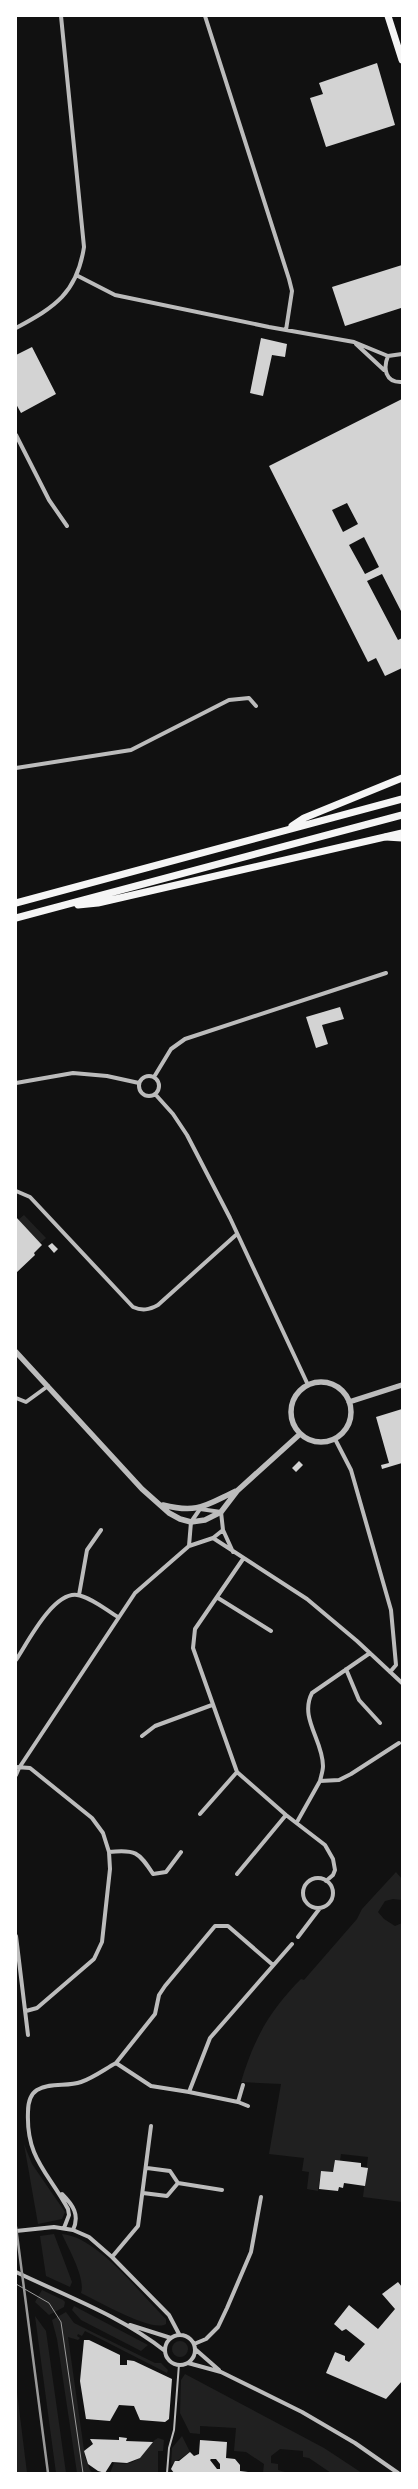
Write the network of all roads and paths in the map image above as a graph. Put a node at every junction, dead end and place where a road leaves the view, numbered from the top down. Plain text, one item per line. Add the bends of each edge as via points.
1 (61, 16) edge
2 (206, 16) edge
3 (388, 16) edge
4 (402, 60) edge
5 (78, 276) junction
6 (16, 328) edge
7 (286, 330) junction
8 (354, 342) junction
9 (402, 354) edge
10 (388, 356) junction
11 (384, 370) junction
12 (402, 382) edge
13 (16, 435) edge
14 (67, 526) dead end
15 (256, 706) dead end
16 (16, 768) edge
17 (402, 778) edge
18 (402, 799) edge
19 (402, 814) edge
20 (286, 830) junction
21 (402, 833) edge
22 (384, 836) junction
23 (402, 838) edge
24 (16, 902) edge
25 (58, 906) junction
26 (16, 918) edge
27 (386, 973) dead end
28 (154, 1077) junction
29 (16, 1083) edge
30 (138, 1083) junction
31 (155, 1094) junction
32 (16, 1192) edge
33 (237, 1234) junction
34 (16, 1352) edge
35 (308, 1385) junction
36 (402, 1385) edge
37 (48, 1386) junction
38 (16, 1398) edge
39 (349, 1402) junction
40 (300, 1434) junction
41 (335, 1439) junction
42 (237, 1491) junction
43 (163, 1505) junction
44 (200, 1509) junction
45 (221, 1512) junction
46 (191, 1522) junction
47 (101, 1530) dead end
48 (223, 1530) junction
49 (212, 1538) junction
50 (189, 1546) junction
51 (233, 1552) junction
52 (243, 1559) junction
53 (79, 1595) junction
54 (218, 1598) junction
55 (118, 1617) junction
56 (271, 1631) dead end
57 (370, 1653) junction
58 (16, 1660) edge
59 (346, 1669) junction
60 (390, 1672) junction
61 (402, 1683) edge
62 (212, 1705) junction
63 (380, 1723) dead end
64 (142, 1736) dead end
65 (399, 1743) dead end
66 (17, 1767) edge
67 (237, 1772) junction
68 (16, 1775) edge
69 (320, 1781) junction
70 (200, 1814) dead end
71 (286, 1815) junction
72 (297, 1822) junction
73 (109, 1852) junction
74 (181, 1852) dead end
75 (237, 1874) dead end
76 (326, 1881) junction
77 (320, 1908) junction
78 (16, 1936) edge
79 (298, 1936) dead end
80 (292, 1944) dead end
81 (273, 1965) junction
82 (26, 2011) junction
83 (28, 2036) dead end
84 (116, 2063) junction
85 (243, 2085) dead end
86 (189, 2092) junction
87 (238, 2102) junction
88 (248, 2106) dead end
89 (151, 2126) dead end
90 (147, 2168) junction
91 (178, 2183) junction
92 (54, 2186) junction
93 (222, 2190) dead end
94 (143, 2194) junction
95 (261, 2197) dead end
96 (64, 2228) junction
97 (73, 2230) junction
98 (16, 2232) edge
99 (112, 2257) junction
100 (16, 2272) edge
101 (118, 2321) junction
102 (179, 2334) junction
103 (171, 2338) junction
104 (194, 2344) junction
105 (196, 2349) junction
106 (165, 2351) junction
107 (188, 2363) junction
108 (179, 2364) junction
109 (221, 2372) junction
110 (167, 2473) edge
111 (398, 2473) edge

1 - 5 street via 83,230 84,247
2 - 7 street via 289,279 292,291
3 - 4 main road
5 - 6 street via 57,303
5 - 7 street via 115,295
7 - 8 street
8 - 10 street
8 - 11 street
9 - 10 street
10 - 11 street
11 - 12 street via 391,380
13 - 14 street via 50,500
15 - 16 street via 249,698 229,700 131,750
17 - 20 main road via 304,818
18 - 20 main road
19 - 25 main road via 223,864
20 - 24 main road
21 - 22 main road
22 - 23 main road
22 - 25 main road via 98,903
25 - 26 main road
27 - 28 street via 185,1039 171,1049
28 - 30 street via 145,1076
28 - 31 street via 159,1085
29 - 30 street via 73,1073 107,1076
30 - 31 street via 142,1093 148,1096
31 - 33 street via 173,1114 187,1136
32 - 33 street via 30,1197 133,1307 138,1309 146,1310 158,1305
33 - 35 street
34 - 37 street
35 - 39 street via 325,1382 335,1385 347,1395
35 - 40 street via 300,1391 292,1407 292,1417
36 - 39 street
37 - 38 street via 26,1402
37 - 43 street via 142,1489
39 - 41 street via 352,1415 349,1425
40 - 41 street via 317,1442
40 - 42 street
41 - 60 street via 351,1470 392,1615 396,1665
42 - 44 street
42 - 45 street
43 - 44 street via 181,1510
43 - 46 street via 169,1513
44 - 45 street
44 - 46 street
45 - 46 street via 205,1520
45 - 48 street
46 - 50 street
47 - 53 street via 87,1550
48 - 49 street
48 - 51 street
49 - 50 street
49 - 51 street
50 - 55 street via 135,1593
51 - 52 street
52 - 54 street
52 - 57 street via 307,1599
53 - 55 street
53 - 58 street via 71,1595 54,1604
54 - 56 street
54 - 62 street via 195,1629 193,1637 193,1648
55 - 66 street
57 - 59 street
57 - 60 street
59 - 63 street via 359,1700
59 - 69 street via 312,1693 308,1701 307,1711 323,1766
60 - 61 street
62 - 64 street via 155,1726
62 - 67 street
65 - 69 street via 352,1774 339,1780
66 - 68 street
66 - 73 street via 30,1768 92,1818 103,1833
67 - 70 street
67 - 71 street
69 - 72 street
71 - 72 street
71 - 75 street
72 - 76 street via 330,1852 335,1870
73 - 74 street via 138,1853 153,1874 166,1872
73 - 82 street via 105,1930 94,1959 37,2008
76 - 77 street via 332,1889 332,1899
76 - 77 street via 311,1880 304,1888 306,1903
77 - 79 street
78 - 82 street
80 - 81 street
81 - 84 street via 228,1926 215,1926 159,1995 155,2014
81 - 86 street via 210,2038
82 - 83 street
84 - 86 street via 151,2086
84 - 92 street via 81,2082 58,2084 36,2090 29,2102 28,2131 33,2153
85 - 87 street
86 - 87 street
87 - 88 street
89 - 90 street
90 - 91 street via 170,2171
90 - 94 street
91 - 93 street
91 - 94 street via 167,2196
92 - 96 street via 62,2197 69,2215
92 - 97 street via 72,2204 76,2223
94 - 99 street via 138,2226
95 - 104 street via 251,2252 227,2308 218,2327 206,2339
96 - 97 street
96 - 98 street
97 - 99 street via 89,2238
99 - 102 street via 169,2315
100 - 101 street
101 - 103 street
101 - 106 street via 154,2341
102 - 103 street
102 - 104 street via 188,2337
103 - 106 street
104 - 105 street
105 - 107 street
105 - 109 street
106 - 108 street via 169,2360
107 - 108 street
107 - 109 street
108 - 110 lane via 174,2430 169,2448
109 - 111 street via 309,2416 355,2443

